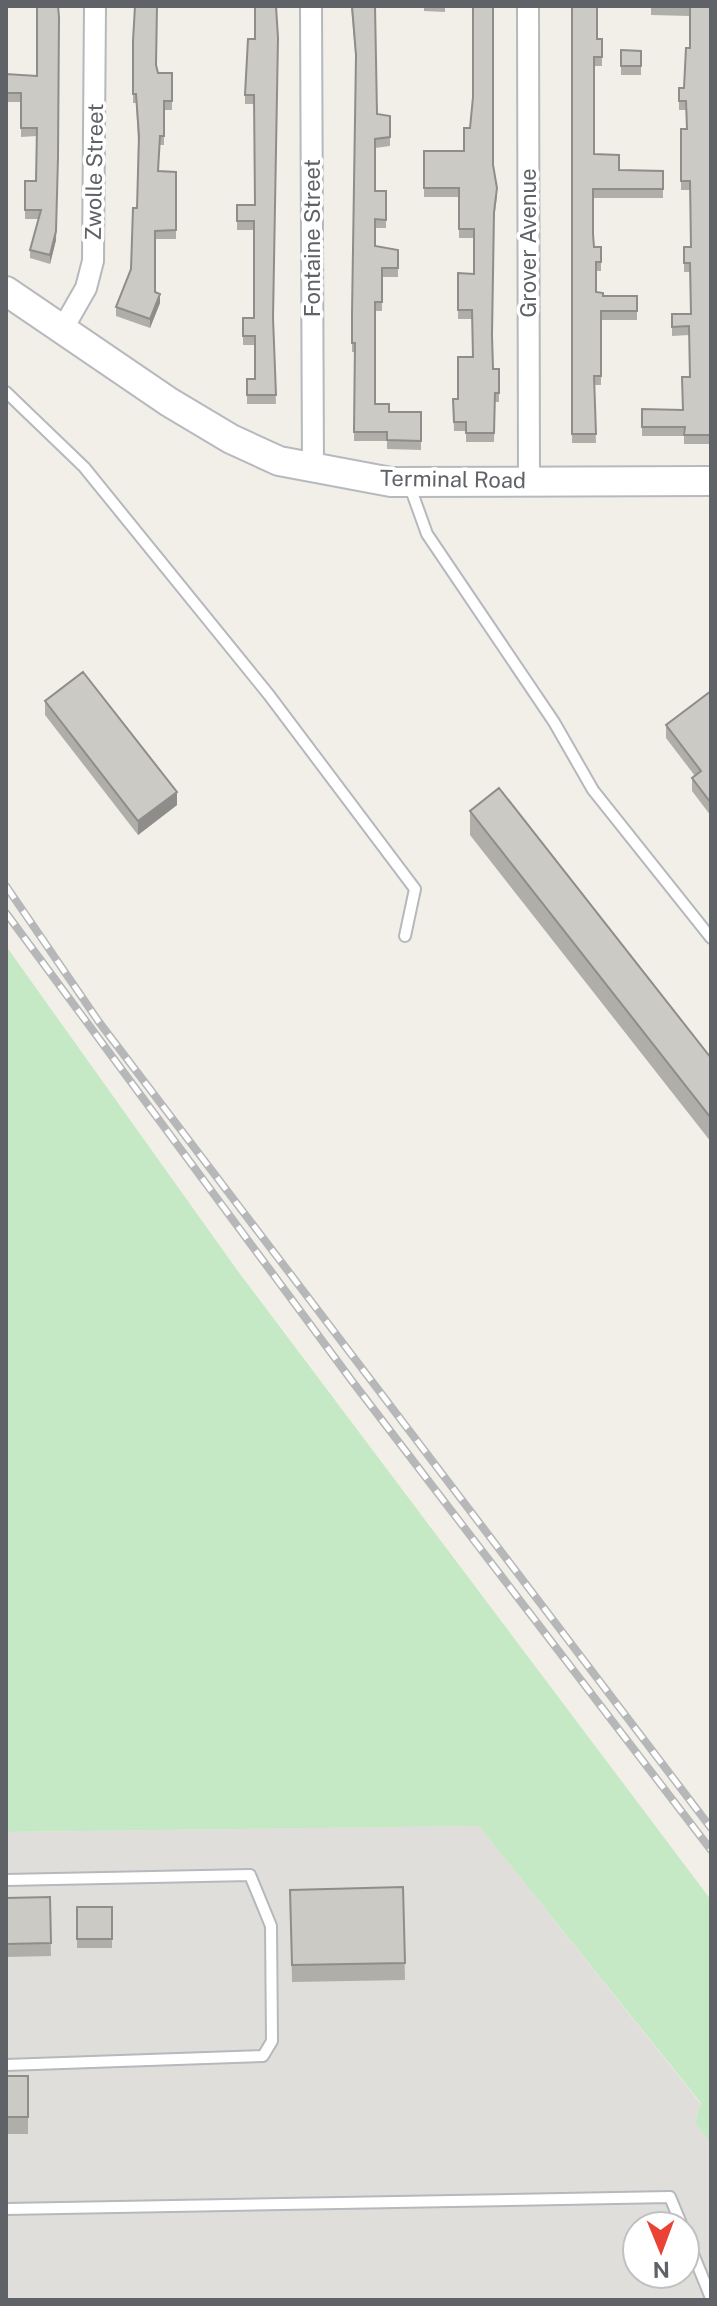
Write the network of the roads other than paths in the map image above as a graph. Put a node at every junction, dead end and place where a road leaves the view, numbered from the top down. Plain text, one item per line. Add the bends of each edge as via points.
1 (95, 6) edge
2 (311, 6) edge
3 (528, 6) edge
4 (6, 291) edge
5 (62, 330) junction
6 (6, 392) edge
7 (313, 469) junction
8 (529, 480) junction
9 (711, 481) edge
10 (409, 482) junction
11 (405, 936) dead end
12 (711, 938) edge
13 (6, 1880) edge
14 (6, 2065) edge
15 (6, 2209) edge
16 (675, 2210) edge
17 (701, 2273) edge
18 (711, 2298) edge

1 - 5 street, Zwolle Street via 93,261 86,288
2 - 7 street, Fontaine Street
3 - 8 street, Grover Avenue
4 - 5 main road, Terminal Road
5 - 7 main road, Terminal Road via 231,439 279,461
6 - 11 lane via 84,467 269,695 415,889
7 - 10 main road, Terminal Road
8 - 9 main road, Terminal Road
8 - 10 main road, Terminal Road
10 - 12 lane via 427,534 554,722 593,790
13 - 14 lane via 250,1875 271,1926 272,2041 263,2056
15 - 16 lane via 670,2197
17 - 18 lane

